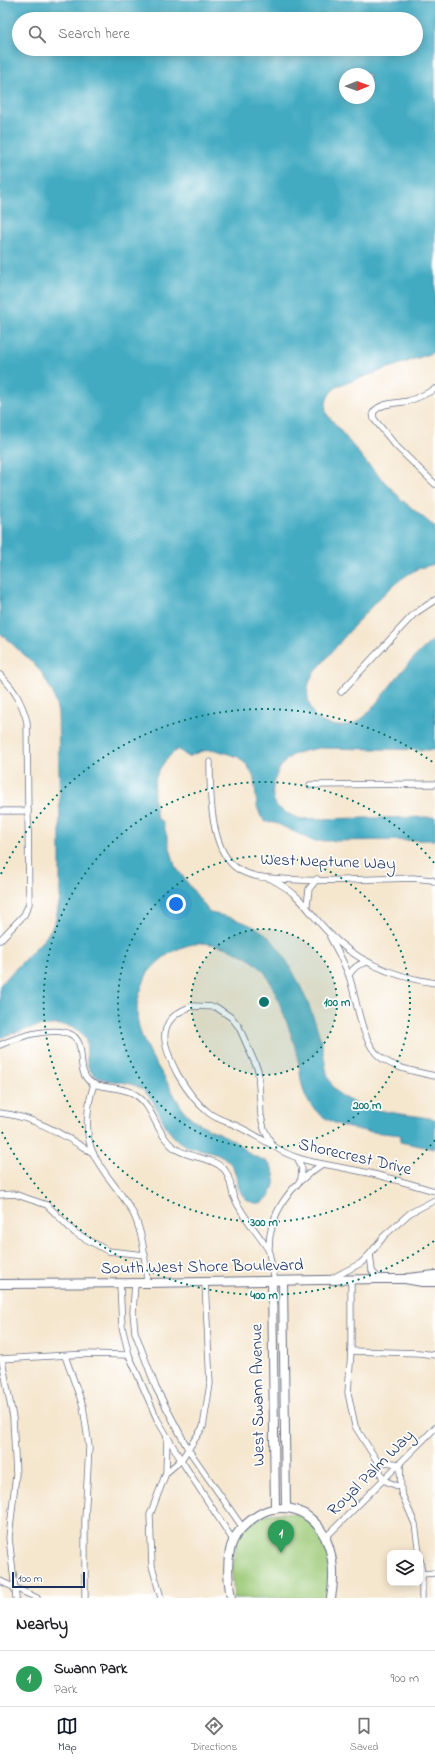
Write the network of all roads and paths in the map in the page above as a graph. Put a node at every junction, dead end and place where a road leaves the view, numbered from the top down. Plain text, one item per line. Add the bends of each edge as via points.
1 (435, 389) edge
2 (435, 484) edge
3 (435, 600) edge
4 (0, 675) edge
5 (341, 692) dead end
6 (210, 762) dead end
7 (435, 784) edge
8 (310, 785) dead end
9 (28, 811) junction
10 (0, 812) edge
11 (270, 878) junction
12 (318, 879) junction
13 (435, 882) edge
14 (307, 905) junction
15 (326, 930) junction
16 (0, 940) edge
17 (368, 962) junction
18 (349, 975) junction
19 (435, 983) edge
20 (0, 1045) edge
21 (435, 1076) edge
22 (94, 1084) junction
23 (0, 1113) edge
24 (272, 1145) junction
25 (93, 1153) junction
26 (298, 1159) junction
27 (321, 1165) junction
28 (301, 1179) junction
29 (435, 1191) edge
30 (0, 1195) edge
31 (435, 1200) edge
32 (269, 1251) junction
33 (370, 1254) junction
34 (145, 1255) junction
35 (435, 1275) edge
36 (379, 1279) junction
37 (405, 1279) junction
38 (327, 1280) junction
39 (351, 1280) junction
40 (277, 1281) junction
41 (205, 1282) junction
42 (435, 1282) edge
43 (0, 1284) edge
44 (120, 1284) junction
45 (135, 1284) junction
46 (147, 1284) junction
47 (351, 1351) junction
48 (129, 1355) junction
49 (435, 1355) edge
50 (65, 1356) junction
51 (1, 1360) edge
52 (435, 1428) edge
53 (167, 1437) junction
54 (188, 1449) junction
55 (181, 1460) junction
56 (378, 1461) junction
57 (400, 1464) junction
58 (166, 1472) junction
59 (383, 1480) junction
60 (400, 1488) junction
61 (286, 1508) junction
62 (275, 1509) junction
63 (243, 1528) junction
64 (326, 1537) junction
65 (233, 1540) junction
66 (419, 1550) edge
67 (423, 1574) edge
68 (435, 1574) edge
69 (0, 1581) edge
70 (422, 1586) edge
71 (14, 1588) junction
72 (16, 1598) edge
73 (38, 1598) edge
74 (85, 1598) edge
75 (161, 1598) edge
76 (231, 1598) edge
77 (332, 1598) edge
78 (422, 1598) edge

1 - 2 street via 409,401 382,406 373,413 374,419 396,446
3 - 5 street via 414,614
4 - 9 street via 13,688 23,705 27,722
6 - 11 street, West Neptune Way via 210,803 221,846 230,862 242,871
7 - 8 street
9 - 10 street
9 - 16 street via 28,904 24,915
11 - 12 street, West Neptune Way
11 - 14 street
12 - 13 street, West Neptune Way via 413,878
12 - 14 street via 309,889
14 - 15 street
15 - 17 street via 340,944
15 - 18 street
17 - 18 street via 353,968
17 - 19 street via 385,972
18 - 21 street via 371,1047 380,1057 393,1065
20 - 22 street via 35,1034 68,1034 80,1044 82,1071
22 - 25 street via 87,1111
22 - 32 street via 127,1089 137,1095 146,1103 160,1134 171,1146 181,1152 214,1162 225,1170 242,1212
23 - 25 street via 16,1115 49,1126
24 - 24 street, Shorecrest Drive via 261,1116 258,1070 239,1027 232,1018 216,1007 193,1006 180,1010 166,1028 165,1047 186,1088 197,1103 218,1119
24 - 26 street, Shorecrest Drive
25 - 34 street via 133,1214 141,1231
26 - 27 street, Shorecrest Drive
26 - 28 street via 302,1169
27 - 28 street, West Swann Avenue
27 - 29 street, Shorecrest Drive via 349,1169
28 - 32 street, West Swann Avenue via 293,1187 274,1221
30 - 34 street via 14,1194 47,1205 75,1233 108,1251
31 - 33 street via 410,1213 384,1236
32 - 40 street, West Swann Avenue
33 - 36 street via 372,1271
33 - 38 street via 360,1263
34 - 46 street
35 - 37 street, South West Shore Boulevard
36 - 37 street, South West Shore Boulevard
36 - 39 street, South West Shore Boulevard
37 - 42 street, South West Shore Boulevard
38 - 39 street, South West Shore Boulevard
38 - 40 street, South West Shore Boulevard
39 - 47 street
40 - 41 street, South West Shore Boulevard
40 - 61 street, West Swann Avenue
40 - 62 street, West Swann Avenue
41 - 46 street, South West Shore Boulevard
41 - 54 street via 210,1384 203,1427
43 - 44 street, South West Shore Boulevard
44 - 45 street, South West Shore Boulevard
44 - 48 street via 122,1327
45 - 46 street, South West Shore Boulevard
45 - 54 street via 133,1312 137,1339 156,1388
47 - 49 street
47 - 56 street via 348,1393 350,1408 355,1426
48 - 50 street
48 - 53 street
50 - 51 street
50 - 74 street via 83,1406 89,1447 85,1520
51 - 71 street via 13,1418 16,1474 10,1538
52 - 57 street, Royal Palm Way
53 - 55 street
53 - 58 street
54 - 55 street
54 - 63 street
55 - 58 street
55 - 65 street
56 - 57 street
56 - 59 street
57 - 59 street, Royal Palm Way
57 - 60 street
58 - 75 street via 150,1515 152,1566
59 - 60 street
59 - 64 street, Royal Palm Way
60 - 66 street via 415,1524
61 - 62 street
61 - 64 street via 309,1517
62 - 63 street via 249,1520
63 - 65 street
64 - 77 street via 332,1562
65 - 76 street via 229,1566
67 - 68 street
69 - 71 street
70 - 78 street
71 - 72 street
71 - 73 street

